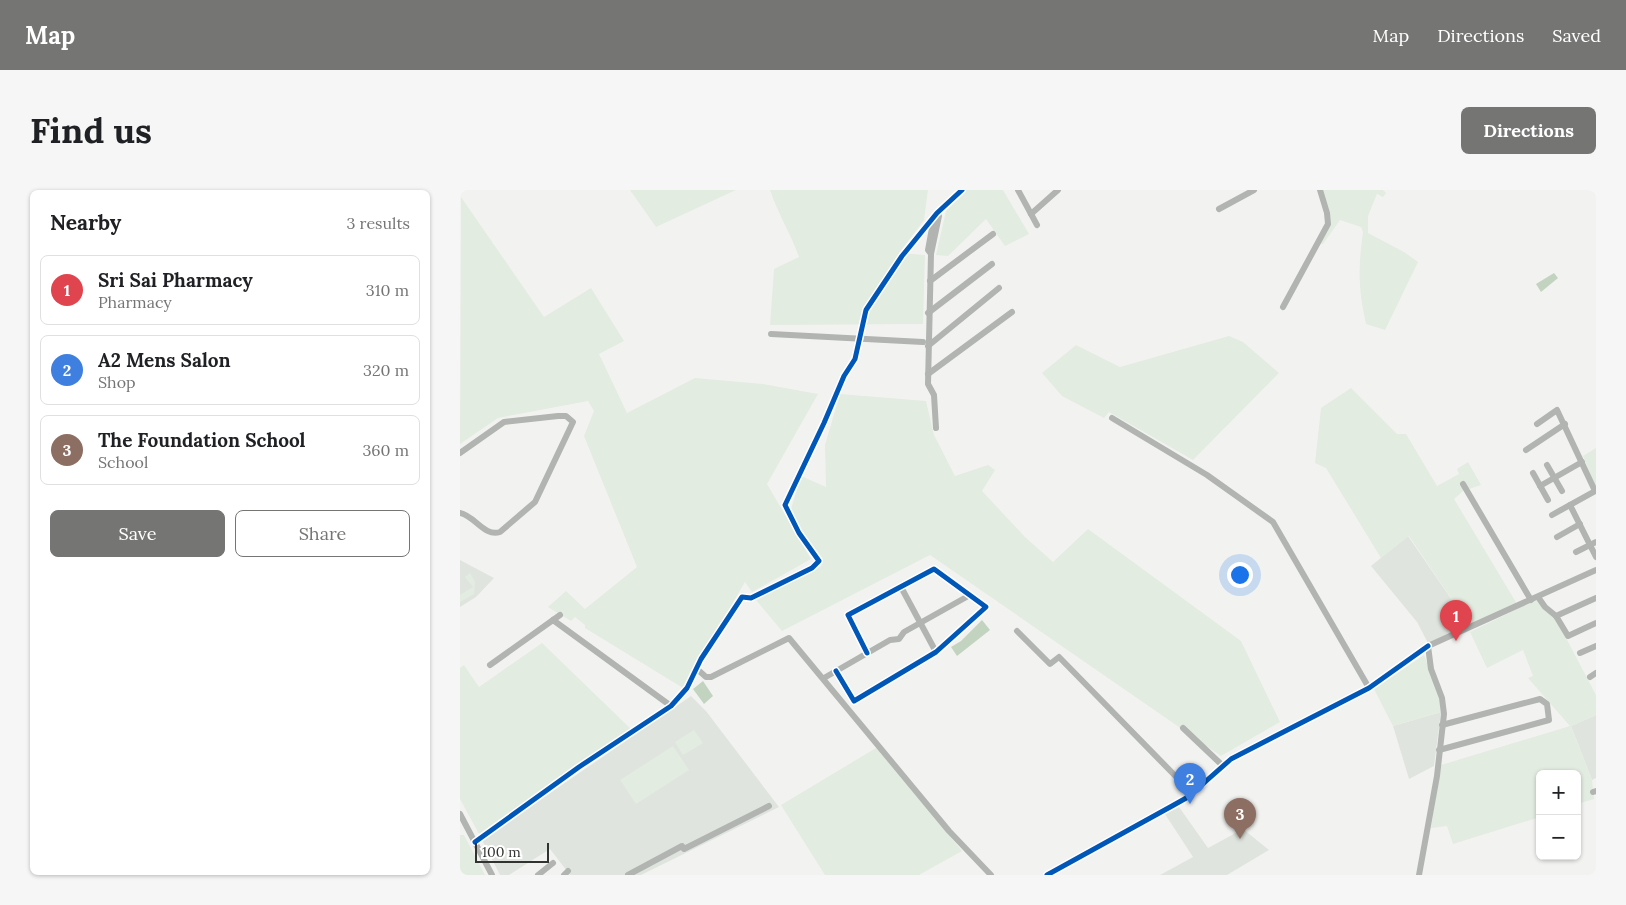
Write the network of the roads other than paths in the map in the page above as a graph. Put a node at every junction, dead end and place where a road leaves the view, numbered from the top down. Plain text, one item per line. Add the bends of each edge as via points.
1 (962, 190) edge
2 (1058, 190) edge
3 (1254, 190) edge
4 (1320, 190) edge
5 (1020, 191) edge
6 (1219, 209) dead end
7 (940, 210) junction
8 (1031, 214) junction
9 (935, 216) junction
10 (1037, 226) dead end
11 (993, 234) dead end
12 (931, 254) junction
13 (992, 264) dead end
14 (930, 282) junction
15 (999, 288) dead end
16 (1283, 307) dead end
17 (1012, 312) dead end
18 (928, 314) junction
19 (771, 334) dead end
20 (859, 339) junction
21 (925, 344) junction
22 (928, 374) junction
23 (1112, 418) dead end
24 (1536, 424) dead end
25 (1565, 424) junction
26 (936, 428) dead end
27 (1526, 450) dead end
28 (460, 453) edge
29 (1582, 462) junction
30 (1547, 465) dead end
31 (1533, 472) dead end
32 (1555, 478) junction
33 (1463, 484) dead end
34 (1540, 486) junction
35 (1562, 491) dead end
36 (1548, 500) dead end
37 (1570, 505) junction
38 (460, 513) edge
39 (1552, 515) dead end
40 (1580, 524) junction
41 (1557, 536) dead end
42 (1593, 543) edge
43 (1576, 552) dead end
44 (1596, 557) edge
45 (1596, 570) edge
46 (901, 587) junction
47 (970, 595) junction
48 (1538, 597) junction
49 (1596, 598) edge
50 (1531, 600) junction
51 (560, 615) dead end
52 (1556, 616) junction
53 (553, 620) junction
54 (921, 623) junction
55 (1596, 623) edge
56 (1017, 631) dead end
57 (1428, 646) junction
58 (1596, 646) edge
59 (936, 652) junction
60 (867, 653) junction
61 (1580, 653) dead end
62 (490, 665) dead end
63 (697, 669) junction
64 (836, 671) junction
65 (824, 678) junction
66 (1369, 688) junction
67 (671, 706) junction
68 (1442, 725) junction
69 (1183, 728) dead end
70 (1439, 750) junction
71 (1223, 766) junction
72 (1192, 793) junction
73 (768, 806) dead end
74 (460, 814) edge
75 (475, 842) junction
76 (553, 862) dead end
77 (492, 875) edge
78 (538, 875) edge
79 (628, 875) edge
80 (991, 875) edge
81 (1047, 875) edge
82 (1419, 875) edge

1 - 7 street
2 - 8 street
3 - 6 street
4 - 16 street via 1328,224
5 - 8 street
7 - 9 street
7 - 12 street
8 - 10 street
9 - 12 street via 928,250
9 - 20 street via 902,256 866,310
11 - 14 street
12 - 14 street
13 - 18 street
14 - 18 street
15 - 21 street
17 - 22 street
18 - 21 street
19 - 20 street
20 - 21 street
20 - 63 street via 855,359 844,376 785,505 799,533 819,561 812,568 751,598 742,597
21 - 22 street
22 - 26 street via 928,388 935,400
23 - 66 street via 1207,475 1273,522
24 - 25 street via 1557,410
25 - 27 street
25 - 29 street
28 - 38 street via 504,422 566,416 572,422 535,502 500,532 494,534 469,515
29 - 32 street
29 - 37 street via 1595,491
30 - 32 street
31 - 34 street
32 - 34 street
32 - 35 street
33 - 50 street
34 - 36 street
37 - 39 street
37 - 40 street
40 - 41 street
40 - 42 street
42 - 43 street
42 - 44 street
45 - 48 street
46 - 47 street via 934,569
46 - 54 street
46 - 60 street via 848,615
47 - 54 street
47 - 59 street via 986,607
48 - 50 street
48 - 52 street
49 - 52 street
50 - 57 street
51 - 53 street
52 - 55 street via 1568,636
53 - 62 street
53 - 67 street
54 - 59 street
54 - 60 street via 904,632 899,639 890,640
56 - 72 street via 1050,664 1059,657
57 - 66 street
57 - 68 street via 1431,669 1442,698
58 - 61 street
59 - 64 street via 854,701
60 - 64 street
63 - 65 street via 706,677 711,676 789,638
63 - 67 street via 687,688
64 - 65 street
65 - 80 street via 949,831
66 - 71 street
67 - 75 street
68 - 70 street
68 - 70 street via 1540,699 1547,704 1549,720
69 - 71 street
70 - 82 street
71 - 72 street
72 - 81 street
73 - 79 street
74 - 75 street
75 - 77 street
76 - 78 street

